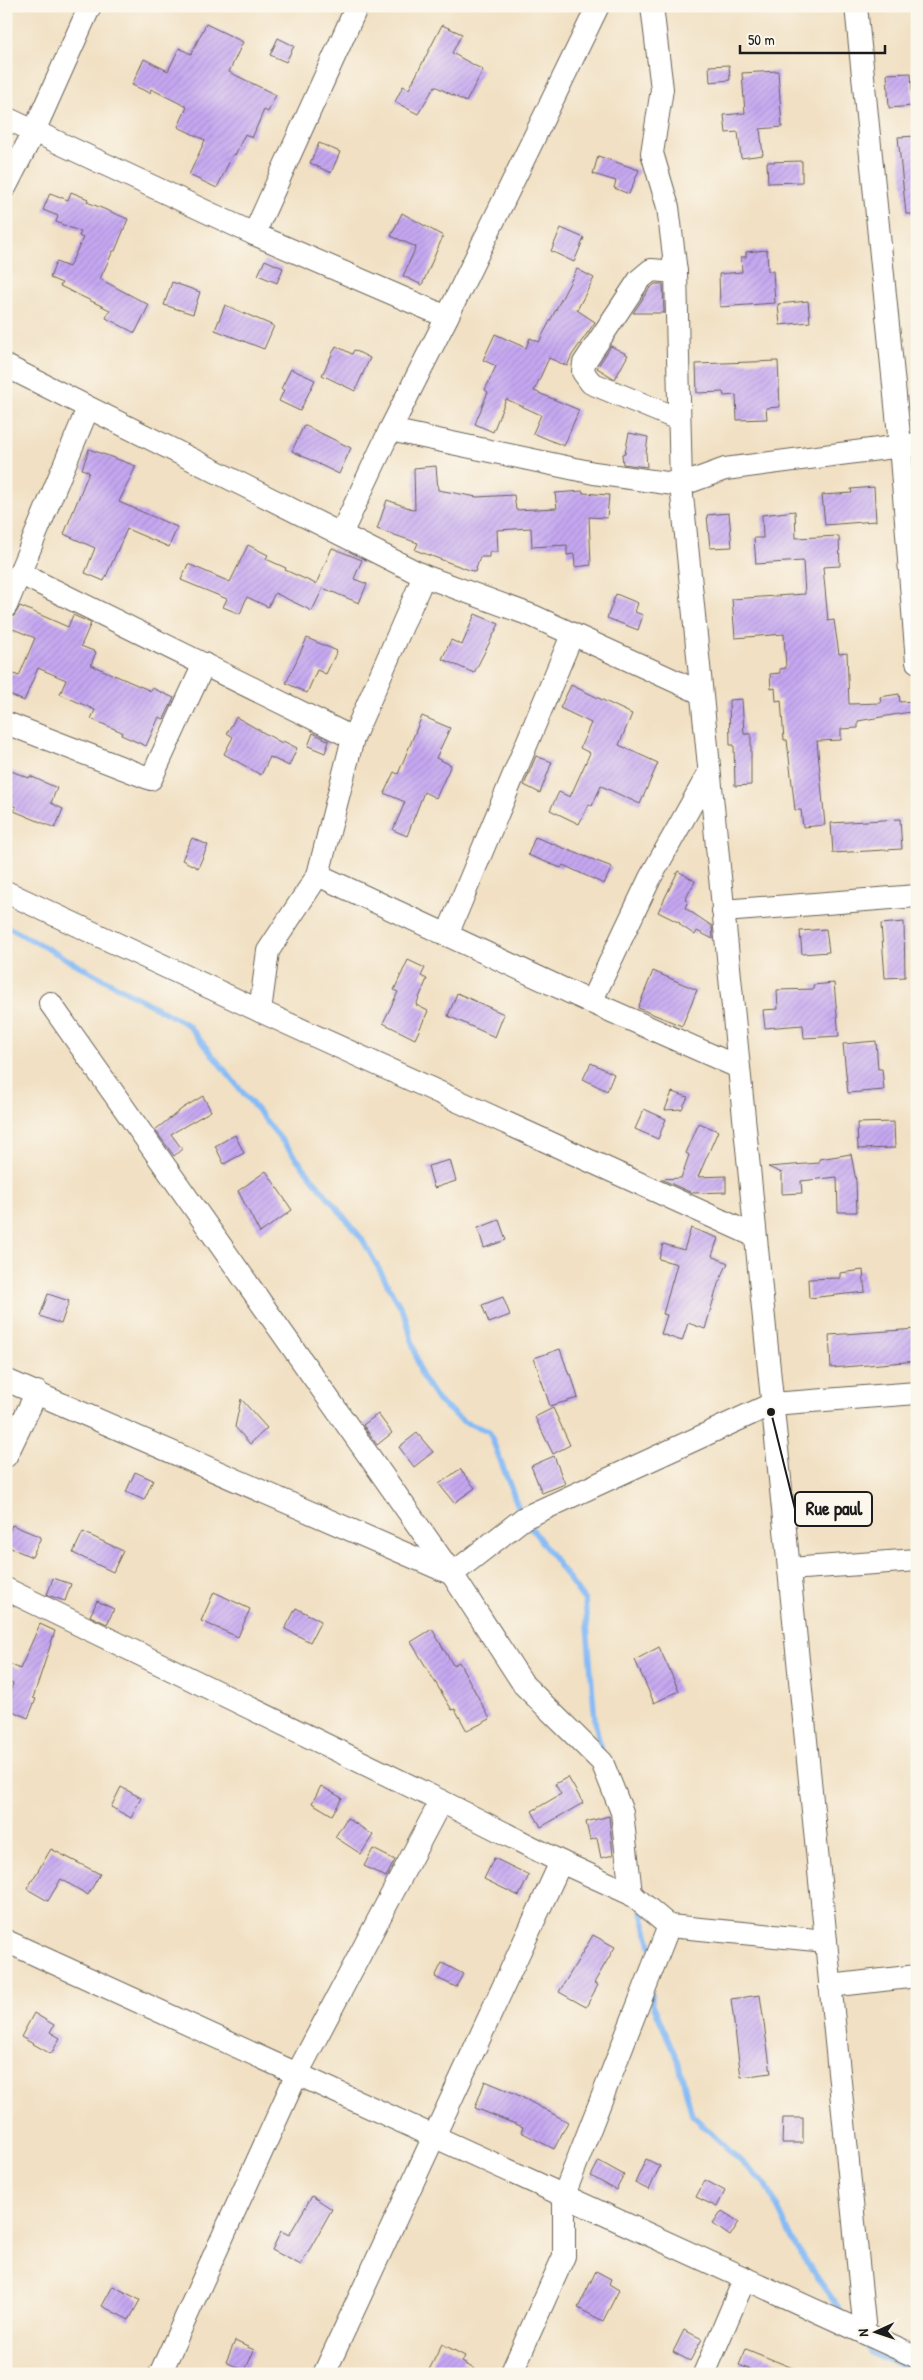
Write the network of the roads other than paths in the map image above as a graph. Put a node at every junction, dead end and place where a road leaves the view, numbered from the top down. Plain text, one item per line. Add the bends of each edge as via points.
1 (90, 6) edge
2 (357, 6) edge
3 (598, 6) edge
4 (652, 6) edge
5 (856, 6) edge
6 (6, 118) edge
7 (34, 131) junction
8 (6, 186) edge
9 (254, 234) junction
10 (676, 272) junction
11 (447, 317) junction
12 (6, 366) edge
13 (88, 408) junction
14 (678, 419) junction
15 (390, 430) junction
16 (908, 444) edge
17 (681, 485) junction
18 (341, 534) junction
19 (20, 574) junction
20 (424, 576) junction
21 (6, 606) edge
22 (572, 635) junction
23 (917, 662) edge
24 (204, 664) junction
25 (701, 693) junction
26 (6, 723) edge
27 (353, 738) junction
28 (709, 773) junction
29 (318, 874) junction
30 (6, 892) edge
31 (917, 896) edge
32 (723, 911) junction
33 (447, 934) junction
34 (591, 1002) junction
35 (50, 1003) dead end
36 (260, 1011) junction
37 (738, 1067) junction
38 (755, 1236) junction
39 (6, 1380) edge
40 (38, 1392) junction
41 (917, 1393) edge
42 (772, 1404) junction
43 (6, 1456) edge
44 (917, 1560) edge
45 (788, 1569) junction
46 (452, 1574) junction
47 (6, 1589) edge
48 (441, 1801) junction
49 (560, 1862) junction
50 (631, 1894) junction
51 (669, 1926) junction
52 (6, 1941) edge
53 (826, 1941) junction
54 (917, 1976) edge
55 (830, 1986) junction
56 (297, 2074) junction
57 (433, 2137) junction
58 (564, 2196) junction
59 (745, 2278) junction
60 (865, 2333) junction
61 (917, 2357) edge
62 (160, 2374) edge
63 (324, 2374) edge
64 (512, 2374) edge
65 (704, 2374) edge

1 - 7 street
2 - 9 street
3 - 11 street
4 - 10 street via 662,89 652,152 668,206
5 - 16 street
6 - 7 street
7 - 8 street
7 - 9 street
9 - 11 street
10 - 14 street
10 - 14 street via 650,270 643,275 584,362 584,372 591,384
11 - 15 street
12 - 13 street
13 - 18 street
13 - 19 street
14 - 17 street
15 - 17 street via 594,473
15 - 18 street
16 - 17 street via 725,470
16 - 23 street
17 - 25 street
18 - 20 street
19 - 21 street
19 - 24 street
20 - 22 street via 533,616
20 - 27 street
22 - 25 street
22 - 33 street
24 - 26 street via 151,779
24 - 27 street
25 - 28 street
27 - 29 street
28 - 32 street
28 - 34 street via 650,878
29 - 33 street
29 - 36 street via 268,951
30 - 36 street
31 - 32 street
32 - 37 street
33 - 34 street
34 - 37 street
35 - 46 street
36 - 38 street
37 - 38 street
38 - 42 street
39 - 40 street
40 - 43 street
40 - 46 street
41 - 42 street
42 - 45 street
42 - 46 street via 524,1518
44 - 45 street
45 - 53 street
46 - 50 street via 524,1685 602,1762 622,1812
47 - 48 street
48 - 49 street
48 - 56 street
49 - 50 street
49 - 57 street
50 - 51 street
51 - 53 street
51 - 58 street
52 - 56 street
53 - 55 street
54 - 55 street
55 - 60 street
56 - 57 street
56 - 62 street
57 - 58 street
57 - 63 street
58 - 59 street
58 - 64 street via 564,2256
59 - 60 street
59 - 65 street
60 - 61 street

